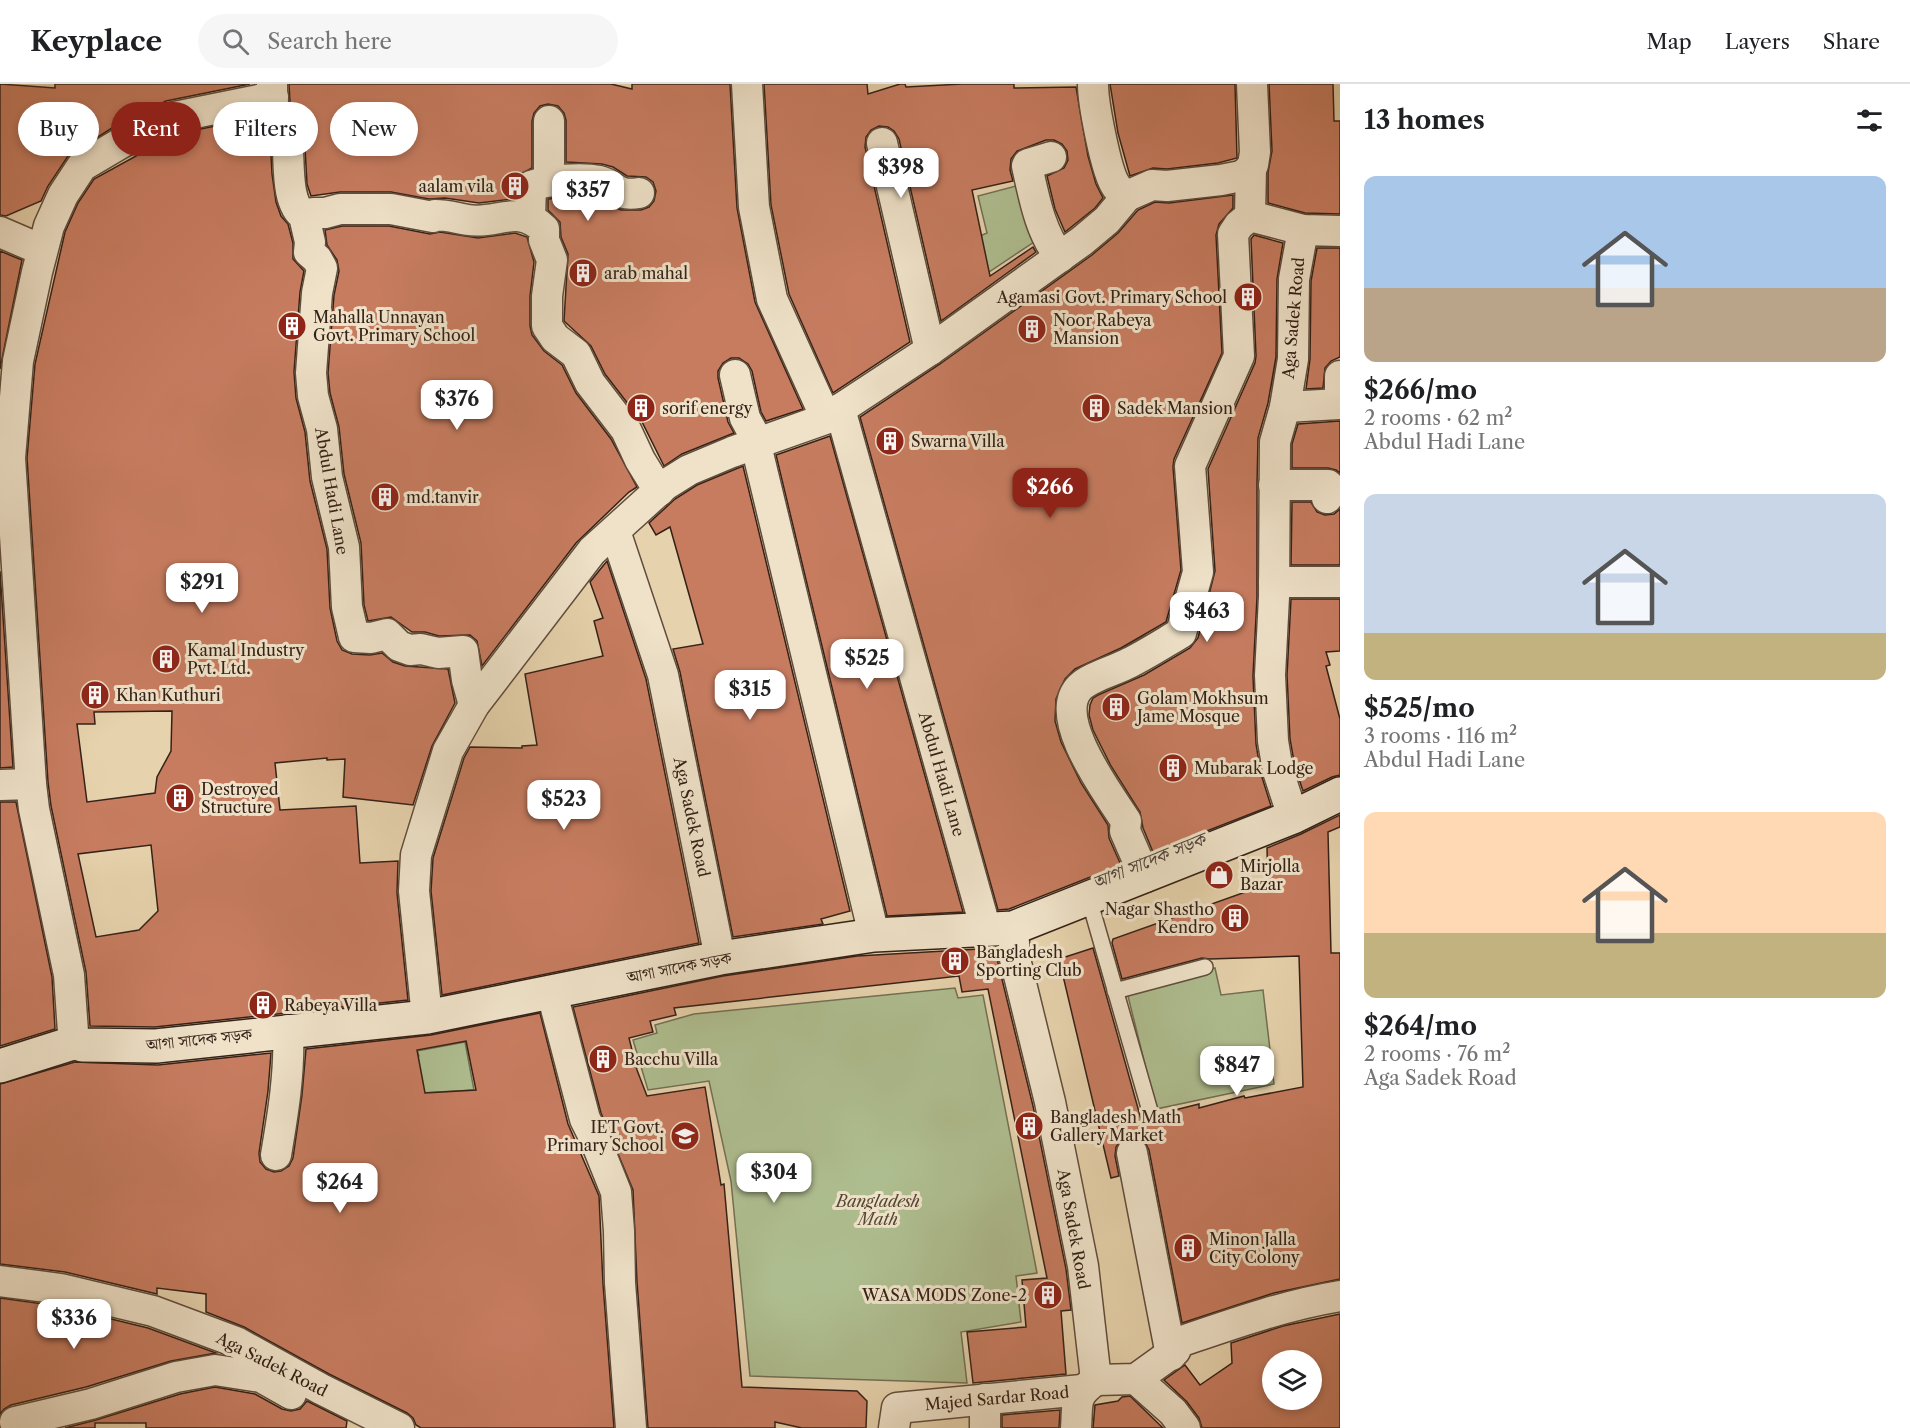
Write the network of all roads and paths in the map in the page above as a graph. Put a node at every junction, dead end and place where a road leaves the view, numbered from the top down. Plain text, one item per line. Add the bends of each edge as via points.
1 (747, 84) edge
2 (1093, 84) edge
3 (1252, 84) edge
4 (272, 89) edge
5 (549, 121) dead end
6 (882, 142) dead end
7 (1051, 158) dead end
8 (1251, 168) junction
9 (547, 181) junction
10 (639, 193) dead end
11 (1127, 196) junction
12 (304, 216) junction
13 (1250, 216) junction
14 (530, 218) junction
15 (1303, 230) junction
16 (1340, 231) edge
17 (0, 232) edge
18 (42, 250) junction
19 (1060, 257) junction
20 (11, 338) edge
21 (930, 350) junction
22 (735, 375) dead end
23 (1340, 376) edge
24 (1340, 404) edge
25 (1285, 406) junction
26 (7, 407) edge
27 (833, 413) junction
28 (757, 444) junction
29 (5, 458) edge
30 (1274, 485) junction
31 (659, 491) junction
32 (1327, 498) dead end
33 (615, 531) junction
34 (9, 577) edge
35 (1274, 582) junction
36 (1340, 582) edge
37 (474, 705) junction
38 (32, 784) junction
39 (0, 785) edge
40 (1340, 794) edge
41 (1293, 817) junction
42 (1145, 877) junction
43 (1089, 899) junction
44 (999, 929) junction
45 (874, 935) junction
46 (720, 958) junction
47 (1204, 967) dead end
48 (1115, 991) junction
49 (552, 993) junction
50 (427, 1017) junction
51 (288, 1030) junction
52 (76, 1042) junction
53 (0, 1066) edge
54 (1150, 1111) dead end
55 (1132, 1153) dead end
56 (276, 1155) dead end
57 (0, 1281) edge
58 (1340, 1296) edge
59 (1171, 1355) junction
60 (1136, 1379) junction
61 (1089, 1385) junction
62 (345, 1401) junction
63 (985, 1413) edge
64 (27, 1422) edge
65 (399, 1428) edge
66 (632, 1428) edge
67 (894, 1428) edge
68 (1077, 1428) edge
69 (1185, 1428) edge

1 - 27 street, Abdul Hadi Lane via 753,198 772,299
2 - 11 street via 1107,161 1116,186
3 - 8 street via 1255,152
4 - 12 street, Abdul Hadi Lane via 274,109 285,124 293,200
4 - 18 street via 170,118 82,166 57,207
5 - 9 street
6 - 21 street
7 - 19 street via 1027,166 1050,245
8 - 11 street via 1241,176 1152,185
8 - 13 street
9 - 10 street via 599,181 622,194
9 - 14 street via 531,186
11 - 19 street via 1107,220
12 - 14 street via 340,208 373,208 433,218 435,214 468,220
12 - 37 street, Abdul Hadi Lane via 309,252 322,268 311,373 327,477 344,548 350,628 354,637 387,634 410,650 463,651
13 - 15 street
13 - 42 street via 1233,234 1239,356 1190,466 1198,572 1181,633 1129,664 1081,686 1072,699 1073,726 1085,758 1126,821 1125,831
14 - 31 street via 544,229 552,260 547,326 555,338 576,354 590,383 626,430
15 - 16 street
15 - 25 street, Aga Sadek Road via 1294,279 1293,359
17 - 18 street
18 - 20 street
19 - 21 street
20 - 26 street via 18,361
21 - 27 street
22 - 28 street via 745,418
23 - 24 street
24 - 25 street
25 - 30 street, Aga Sadek Road via 1275,442
26 - 29 street
27 - 28 street
27 - 44 street, Abdul Hadi Lane
28 - 31 street via 689,470
28 - 45 street
29 - 34 street
30 - 32 street via 1328,485
30 - 35 street, Aga Sadek Road
31 - 33 street
33 - 37 street via 592,551
33 - 46 street, Aga Sadek Road via 663,675
34 - 38 street
35 - 36 street
35 - 41 street, Aga Sadek Road via 1270,675 1273,741
37 - 50 street via 448,751 416,855 414,891
38 - 39 street
38 - 52 street via 69,975
40 - 41 street, আগা সাদেক সড়ক
41 - 42 street, আগা সাদেক সড়ক
42 - 43 street, আগা সাদেক সড়ক
43 - 44 street, আগা সাদেক সড়ক
43 - 48 lane
44 - 45 street, আগা সাদেক সড়ক
44 - 61 street, Aga Sadek Road via 1018,969 1083,1266
45 - 46 street, আগা সাদেক সড়ক
46 - 49 street, আগা সাদেক সড়ক
47 - 48 lane
48 - 54 lane
49 - 50 street, আগা সাদেক সড়ক
49 - 66 street via 585,1119 616,1192
50 - 51 street, আগা সাদেক সড়ক
51 - 52 street, আগা সাদেক সড়ক via 156,1046
51 - 56 street via 283,1116
52 - 53 street, আগা সাদেক সড়ক
55 - 59 street
57 - 62 street, Aga Sadek Road via 61,1289 153,1311 236,1342
58 - 59 street via 1274,1311 1179,1342
59 - 60 street
60 - 61 street
60 - 69 street
61 - 63 street, Majed Sardar Road
61 - 68 street, Aga Sadek Road via 1078,1402
62 - 64 street via 327,1407 302,1401 261,1377 215,1370 176,1377
62 - 65 street, Aga Sadek Road
63 - 67 street, Majed Sardar Road via 897,1408

